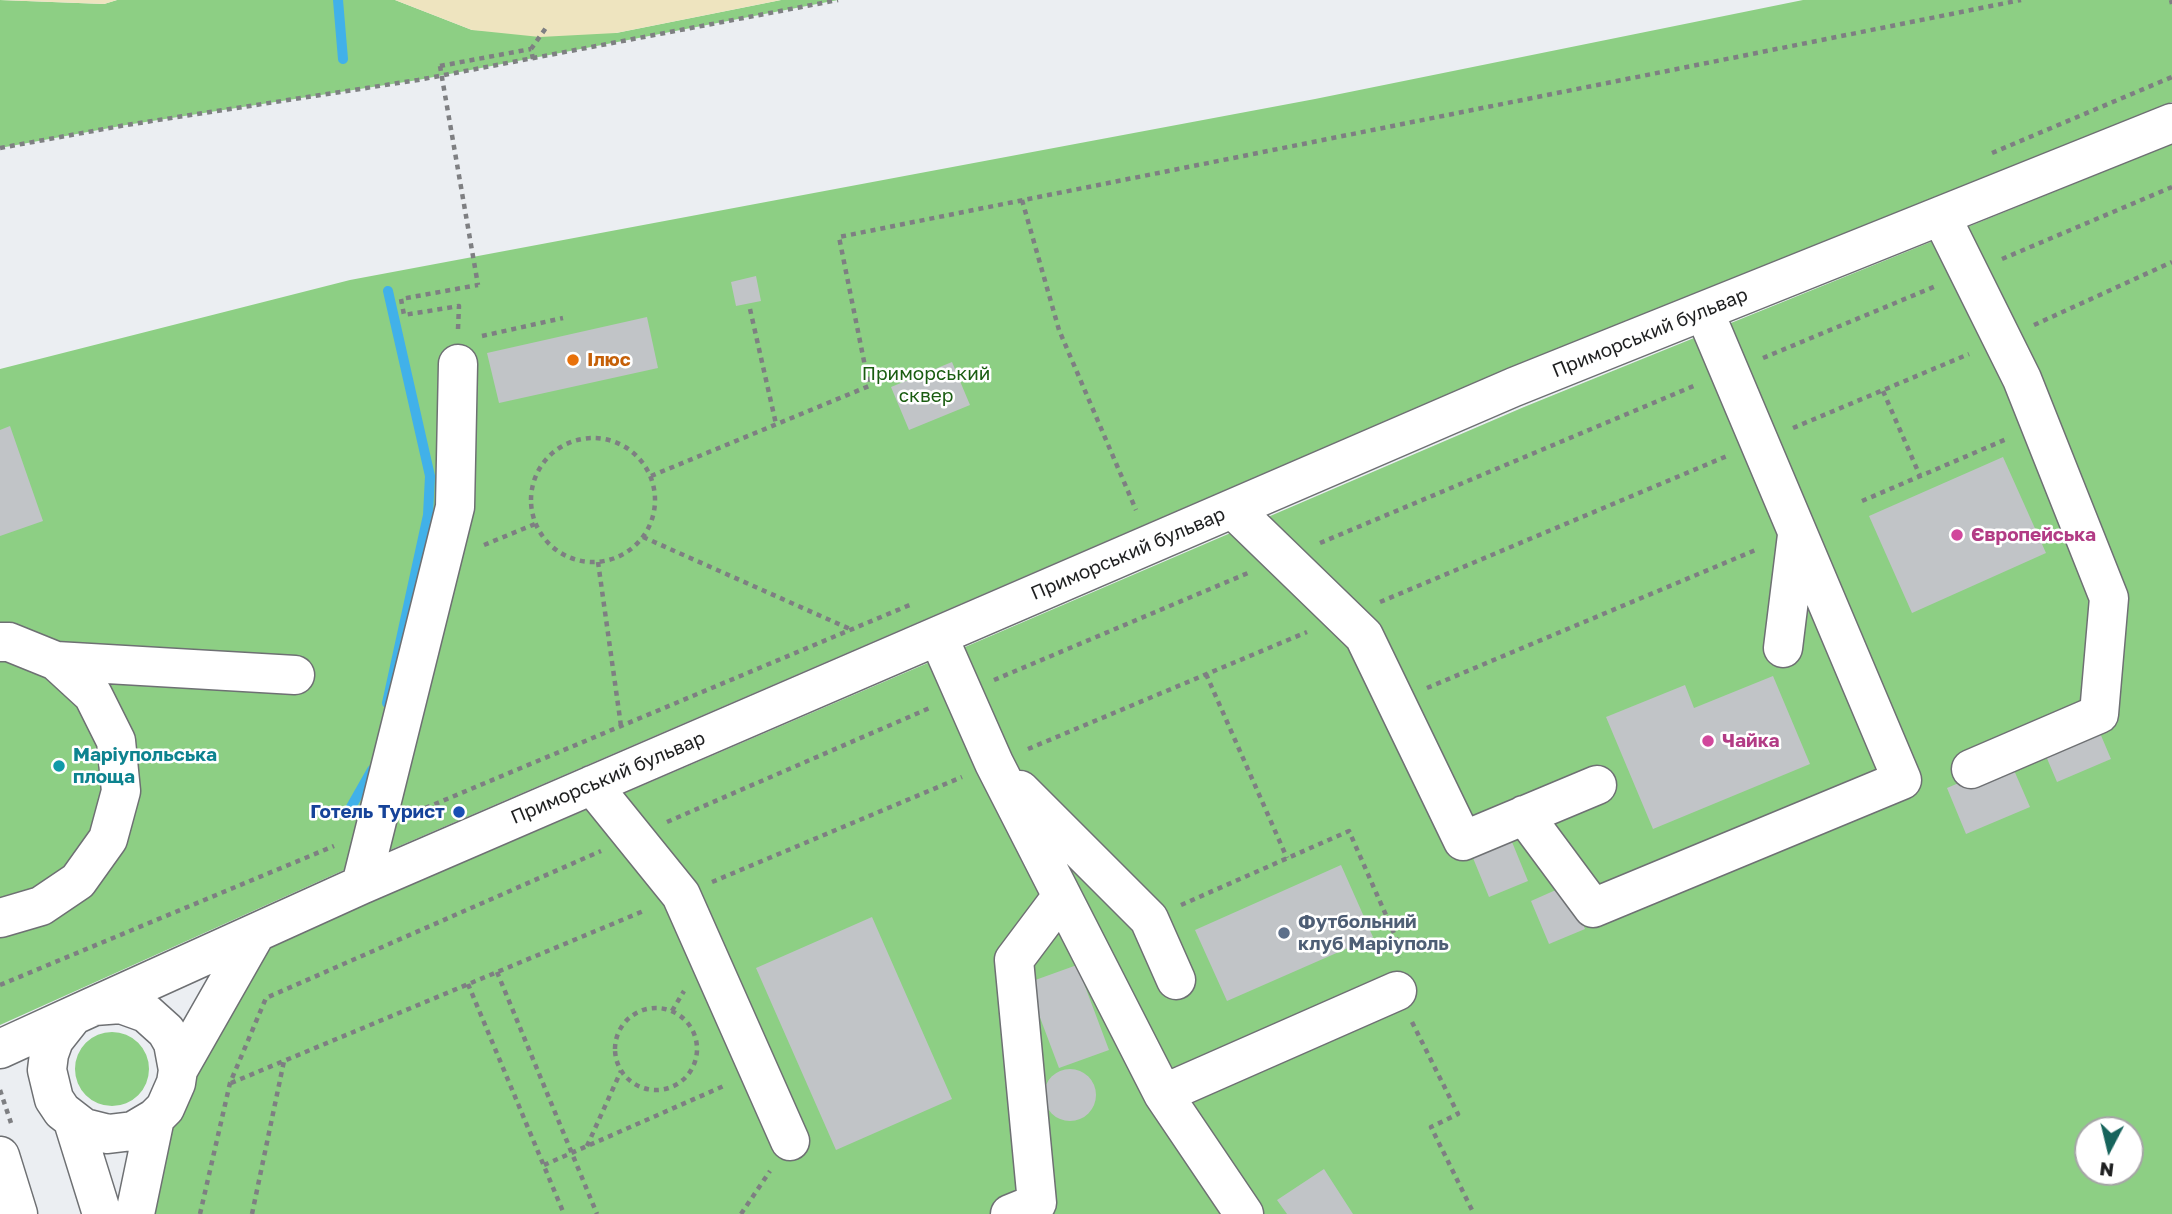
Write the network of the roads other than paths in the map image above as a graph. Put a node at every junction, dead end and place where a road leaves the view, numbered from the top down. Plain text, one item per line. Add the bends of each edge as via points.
1 (2172, 123) edge
2 (1941, 216) junction
3 (1704, 311) junction
4 (464, 351) road end
5 (1233, 509) junction
6 (1797, 533) junction
7 (938, 636) junction
8 (0, 642) edge
9 (1783, 648) dead end
10 (56, 661) junction
11 (295, 674) dead end
12 (994, 763) junction
13 (1970, 769) dead end
14 (592, 785) junction
15 (1597, 785) dead end
16 (1524, 815) junction
17 (361, 885) junction
18 (1062, 896) junction
19 (0, 918) edge
20 (256, 933) junction
21 (1176, 980) dead end
22 (1397, 991) road end
23 (84, 1012) junction
24 (0, 1049) edge
25 (0, 1060) edge
26 (178, 1070) junction
27 (49, 1085) junction
28 (1163, 1094) junction
29 (155, 1118) junction
30 (73, 1121) junction
31 (790, 1141) road end
32 (0, 1156) edge
33 (18, 1214) edge
34 (102, 1214) edge
35 (135, 1214) edge
36 (1010, 1214) edge
37 (1244, 1214) edge

1 - 2 street, Приморський бульвар
2 - 3 street, Приморський бульвар
2 - 13 street via 2022,379 2109,598 2099,714
3 - 5 street, Приморський бульвар via 1514,387
3 - 6 street
4 - 17 street via 455,506
5 - 7 street, Приморський бульвар
5 - 16 street via 1364,636 1463,841
6 - 9 street
6 - 16 street via 1902,780 1593,908
7 - 12 street
7 - 14 street, Приморський бульвар
8 - 10 street
10 - 11 street
10 - 19 street via 93,695 116,741 121,791 108,839 78,881 41,906
12 - 18 street
12 - 21 street via 1149,919
14 - 17 street, Приморський бульвар
14 - 31 street via 681,895
15 - 16 street
17 - 20 street, Приморський бульвар
18 - 28 street
18 - 36 street via 1014,960 1037,1203
20 - 23 street, Приморський бульвар
20 - 26 street
22 - 28 street
23 - 24 street, Приморський бульвар
23 - 26 street via 121,1004 146,1013 173,1043
23 - 27 street via 62,1027 51,1047
25 - 27 street
26 - 29 street via 172,1096
27 - 30 street via 62,1111
28 - 37 street
29 - 30 street via 133,1131 108,1134
29 - 35 street
30 - 34 street
32 - 33 street

